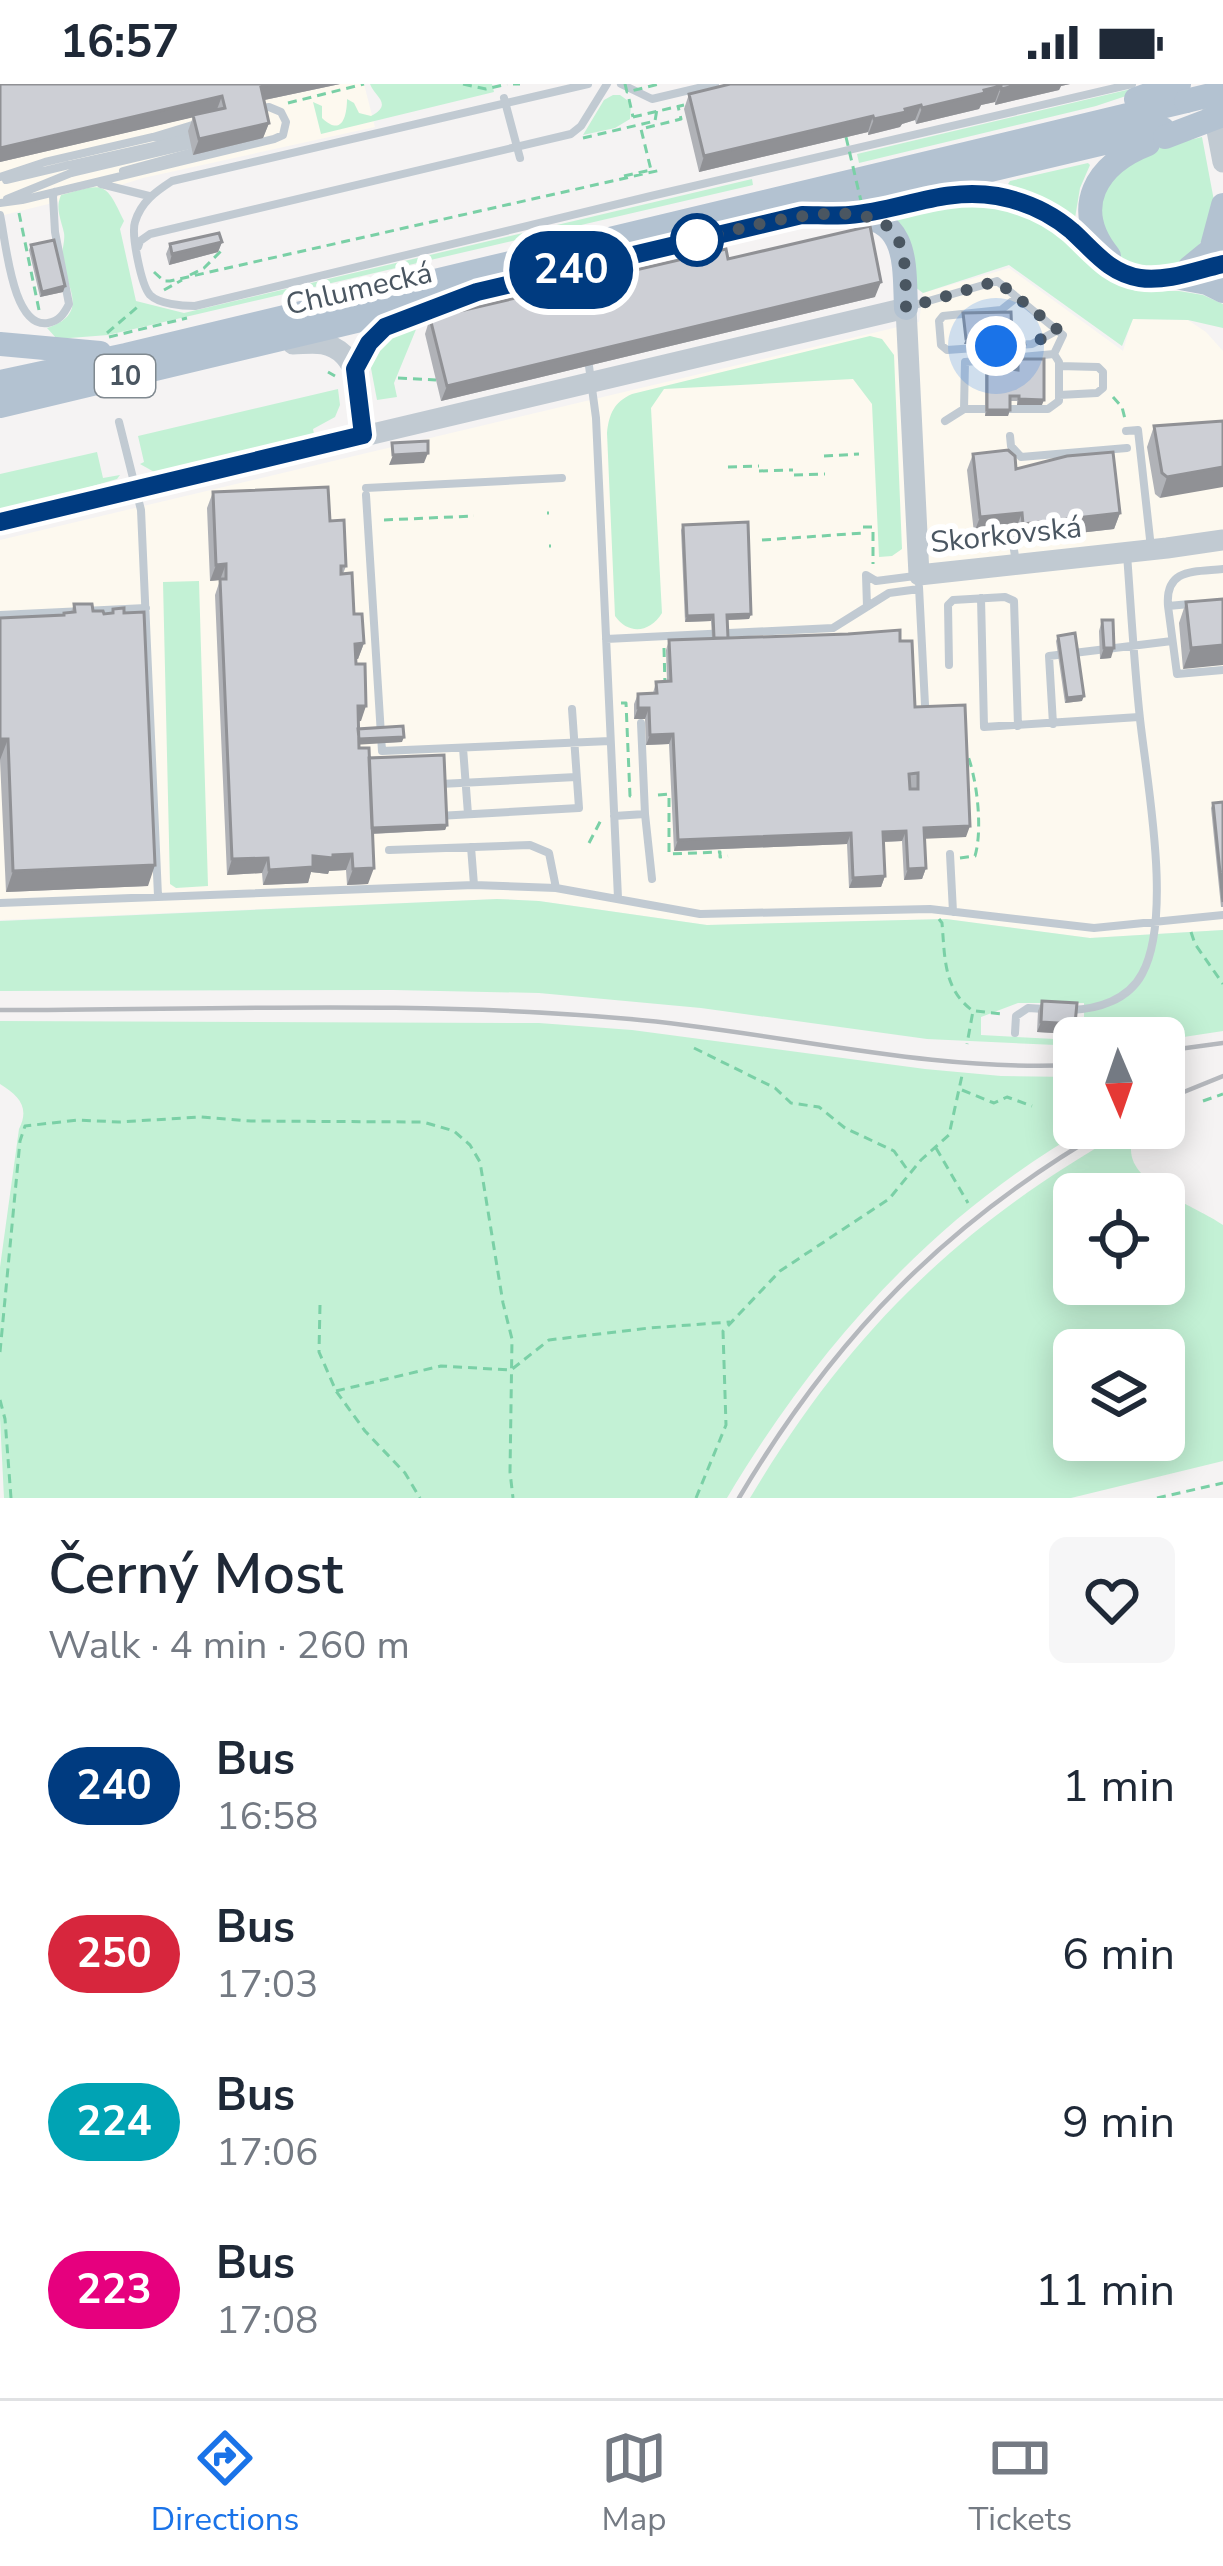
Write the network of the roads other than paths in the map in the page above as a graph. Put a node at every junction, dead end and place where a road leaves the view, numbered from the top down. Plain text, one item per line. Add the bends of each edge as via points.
1 (510, 84) edge
2 (588, 84) edge
3 (607, 84) edge
4 (715, 84) edge
5 (1199, 84) edge
6 (1209, 84) edge
7 (624, 87) edge
8 (1223, 92) edge
9 (1159, 106) edge
10 (251, 110) edge
11 (218, 118) edge
12 (1221, 122) edge
13 (192, 133) edge
14 (206, 134) edge
15 (152, 136) junction
16 (218, 138) edge
17 (196, 151) edge
18 (520, 158) dead end
19 (1223, 162) edge
20 (70, 169) junction
21 (0, 179) edge
22 (94, 183) junction
23 (56, 192) junction
24 (149, 196) junction
25 (0, 202) edge
26 (1223, 205) edge
27 (0, 215) edge
28 (802, 215) junction
29 (851, 215) junction
30 (137, 254) junction
31 (1223, 264) edge
32 (1122, 272) junction
33 (1173, 275) junction
34 (1223, 290) edge
35 (477, 292) junction
36 (1016, 298) junction
37 (906, 308) junction
38 (1058, 330) junction
39 (0, 344) edge
40 (250, 346) junction
41 (1054, 354) junction
42 (126, 355) junction
43 (1059, 366) junction
44 (339, 372) junction
45 (591, 374) junction
46 (0, 382) edge
47 (1059, 395) junction
48 (0, 406) edge
49 (964, 409) junction
50 (944, 421) dead end
51 (119, 422) dead end
52 (1126, 429) road end
53 (363, 435) junction
54 (1010, 436) dead end
55 (1127, 448) dead end
56 (562, 478) dead end
57 (136, 488) junction
58 (0, 522) edge
59 (1011, 530) dead end
60 (1223, 539) edge
61 (1151, 550) junction
62 (1126, 552) junction
63 (1016, 564) junction
64 (1223, 569) edge
65 (919, 582) junction
66 (981, 598) junction
67 (1205, 603) edge
68 (1168, 606) junction
69 (867, 607) junction
70 (146, 608) junction
71 (0, 615) edge
72 (606, 639) junction
73 (1172, 641) junction
74 (1133, 644) junction
75 (949, 665) dead end
76 (1223, 670) edge
77 (925, 705) edge
78 (572, 709) dead end
79 (1139, 717) junction
80 (641, 723) dead end
81 (1053, 724) junction
82 (1018, 726) junction
83 (611, 741) junction
84 (574, 742) junction
85 (463, 748) junction
86 (576, 777) junction
87 (466, 782) junction
88 (427, 784) edge
89 (468, 814) junction
90 (645, 814) junction
91 (429, 816) edge
92 (614, 816) junction
93 (471, 847) junction
94 (389, 850) dead end
95 (950, 854) dead end
96 (652, 879) dead end
97 (474, 885) junction
98 (556, 888) junction
99 (158, 896) junction
100 (618, 898) junction
101 (0, 903) edge
102 (953, 911) junction
103 (1223, 916) edge
104 (1157, 921) junction
105 (1015, 1033) dead end

1 - 18 lane, bridge via 505,98
2 - 24 lane via 172,181
3 - 30 lane via 571,134 150,234
4 - 7 lane via 652,99
5 - 12 street
6 - 12 street
8 - 9 main road, Chlumecká / 10, bridge
9 - 12 main road, 10, bridge
9 - 28 main road, Chlumecká / 10
9 - 30 lane via 651,196 195,306 151,296
9 - 32 main road via 1093,192 1095,233
9 - 42 main road, Chlumecká / 10
10 - 22 lane via 278,109 286,127 279,138
11 - 15 lane
12 - 19 street
13 - 15 lane
14 - 20 lane, bridge
15 - 21 lane
16 - 20 lane, bridge
17 - 22 lane
20 - 21 lane
20 - 25 lane
22 - 23 lane
22 - 24 lane
23 - 25 lane
23 - 27 lane via 69,304 58,319 42,325 20,307
24 - 30 lane via 134,224
26 - 33 main road via 1210,250
28 - 29 main road
28 - 35 main road, Chlumecká / 10
29 - 32 main road via 941,195 1010,199 1052,216
29 - 37 main road via 877,220 896,236
31 - 33 main road
32 - 33 main road
33 - 34 main road
35 - 40 main road, Chlumecká / 10
35 - 44 street via 385,327
36 - 37 lane via 997,281
36 - 38 lane
36 - 38 lane via 1001,310 941,318 941,346 1032,344
37 - 45 street
37 - 65 street, Skorkovská
38 - 41 lane
39 - 42 main road
40 - 44 street via 328,345 337,349
40 - 48 main road, Chlumecká / 10
41 - 43 lane
41 - 49 lane via 965,362
42 - 46 main road, Chlumecká / 10
43 - 47 lane
43 - 47 lane via 1103,372 1097,393
44 - 53 street
45 - 53 street
45 - 72 lane
47 - 49 lane via 1048,409
49 - 50 lane
51 - 57 lane
52 - 61 lane via 1138,430
53 - 57 street
54 - 55 lane via 1021,457
56 - 85 lane via 366,492 382,751
57 - 58 street
57 - 70 lane
59 - 63 lane
60 - 61 street, Skorkovská
61 - 62 street, Skorkovská
62 - 63 street, Skorkovská
62 - 74 lane
63 - 65 street, Skorkovská
64 - 68 lane via 1182,573 1167,592
65 - 69 lane
65 - 69 lane via 866,575
65 - 77 lane
66 - 75 lane via 948,605
66 - 82 lane via 1014,601
66 - 82 lane via 984,727
67 - 68 lane
68 - 73 lane
69 - 72 lane via 833,628
70 - 71 lane
70 - 99 lane
72 - 83 lane
73 - 74 lane
73 - 76 lane via 1177,674
74 - 79 lane
74 - 81 lane via 1049,656
78 - 84 lane
79 - 81 lane
79 - 104 lane
80 - 90 lane
81 - 82 lane
83 - 84 lane
83 - 92 lane
84 - 85 lane
84 - 86 lane
85 - 87 lane
86 - 87 lane
86 - 89 lane via 579,808
87 - 88 lane
87 - 89 lane
89 - 91 lane
90 - 92 lane
90 - 96 lane
92 - 100 lane
93 - 94 lane
93 - 97 lane
93 - 98 lane via 530,845 549,853
95 - 102 lane
97 - 98 lane
97 - 99 lane
98 - 100 lane
99 - 101 lane
100 - 102 lane via 700,914
102 - 104 lane via 1094,928
103 - 104 lane
104 - 105 lane via 1142,974 1128,991 1096,1008 1028,1008 1016,1016

